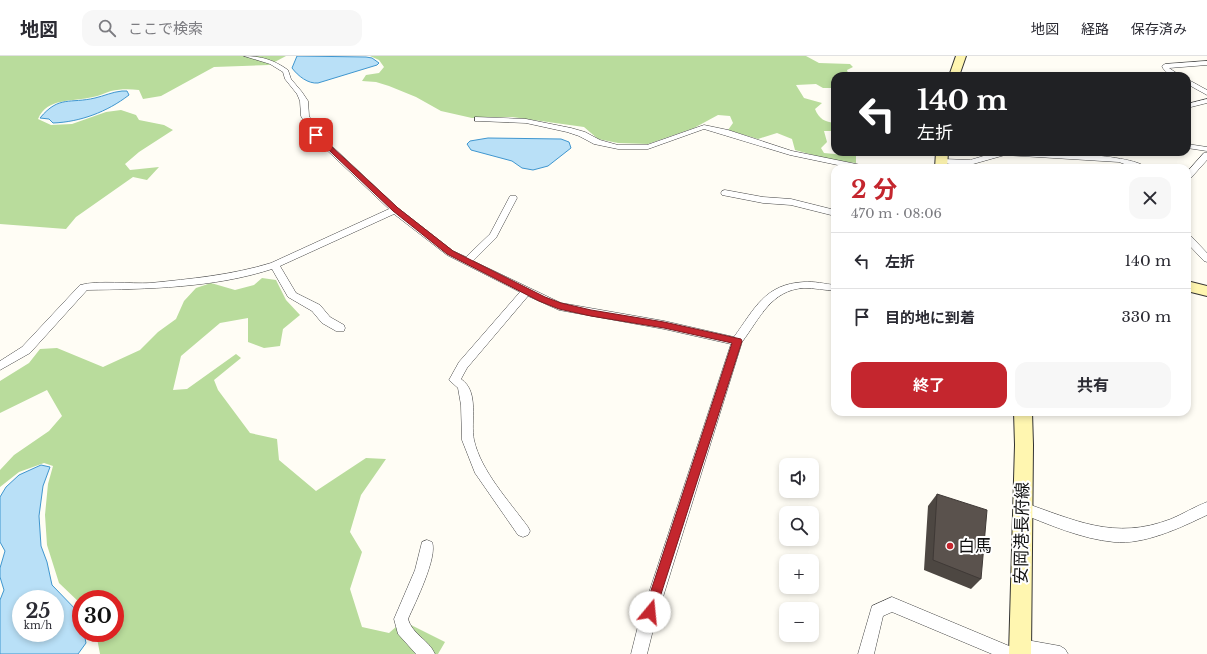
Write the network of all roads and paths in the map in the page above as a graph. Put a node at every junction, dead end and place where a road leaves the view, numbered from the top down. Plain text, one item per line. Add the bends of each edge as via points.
1 (247, 56) edge
2 (961, 56) edge
3 (1207, 63) edge
4 (955, 72) edge
5 (1171, 72) edge
6 (1191, 83) edge
7 (1205, 91) edge
8 (1207, 101) edge
9 (1191, 105) edge
10 (478, 119) dead end
11 (1191, 147) edge
12 (1207, 150) edge
13 (1207, 155) edge
14 (991, 156) edge
15 (1054, 156) edge
16 (942, 160) edge
17 (842, 164) edge
18 (966, 164) edge
19 (966, 164) edge
20 (1132, 164) edge
21 (1191, 173) edge
22 (725, 193) dead end
23 (512, 198) dead end
24 (396, 210) junction
25 (831, 212) edge
26 (1191, 241) edge
27 (1207, 259) edge
28 (467, 261) junction
29 (274, 265) junction
30 (1191, 287) edge
31 (831, 288) edge
32 (527, 291) junction
33 (1207, 291) edge
34 (340, 328) dead end
35 (737, 341) junction
36 (0, 366) edge
37 (1023, 416) edge
38 (1022, 508) junction
39 (1207, 508) edge
40 (523, 531) dead end
41 (427, 547) dead end
42 (1017, 652) edge
43 (427, 654) edge
44 (639, 654) edge
45 (866, 654) edge
46 (1060, 654) edge

1 - 24 street via 266,59 286,71 288,79 304,101 305,116 316,135
2 - 4 main road
3 - 5 street via 1165,66
6 - 7 street
8 - 9 street
10 - 17 street via 526,121 568,130 597,142 618,147 648,147 704,127
11 - 12 street
13 - 21 street
14 - 19 street
15 - 20 street via 1120,160
16 - 18 street
22 - 25 street via 791,202
23 - 28 street via 493,236
24 - 28 street via 450,253
24 - 29 street
26 - 27 street
28 - 32 street
29 - 34 street via 292,295 316,308 326,320
29 - 36 street via 255,271 150,286 84,287 26,350
30 - 33 main road
31 - 35 street via 805,285 778,291 767,300
32 - 35 street via 559,306
32 - 40 street via 463,365 455,380 463,386 468,440 481,473
35 - 44 street via 648,618
37 - 38 main road, 安岡港長府線
38 - 39 street via 1087,531 1115,536 1134,535 1172,525
38 - 42 main road, 安岡港長府線
41 - 43 street via 422,570 402,619 403,629
42 - 45 street via 892,604 878,612
42 - 46 street

